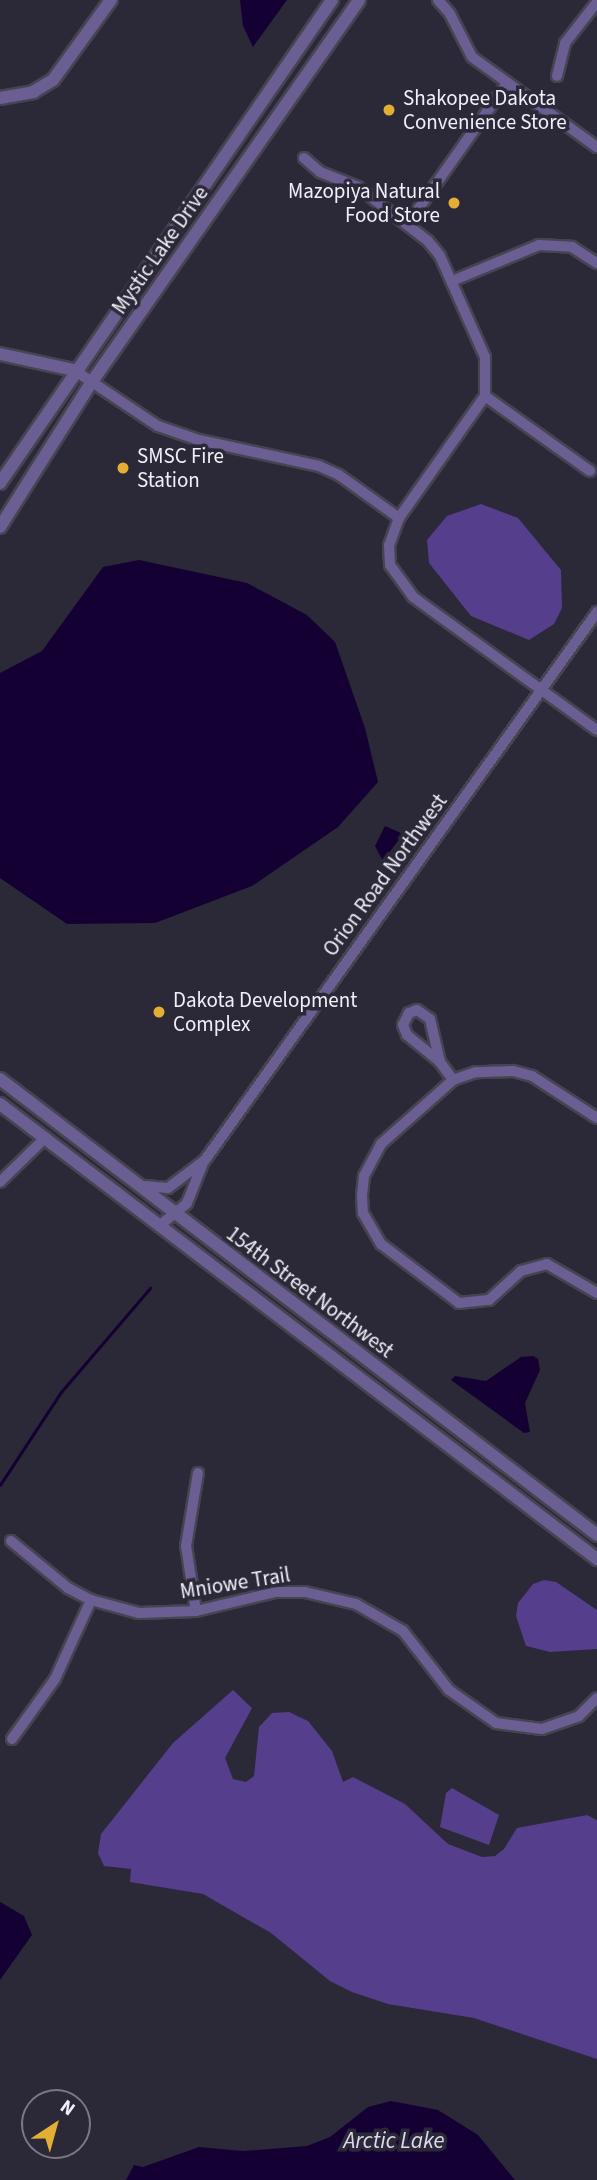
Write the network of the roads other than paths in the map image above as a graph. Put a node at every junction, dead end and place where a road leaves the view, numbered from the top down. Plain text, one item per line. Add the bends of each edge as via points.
1 (111, 0) edge
2 (332, 0) edge
3 (359, 0) edge
4 (438, 0) edge
5 (597, 2) edge
6 (557, 76) dead end
7 (507, 83) junction
8 (0, 98) edge
9 (597, 147) edge
10 (304, 158) dead end
11 (407, 225) junction
12 (597, 263) edge
13 (452, 281) junction
14 (0, 354) edge
15 (74, 370) junction
16 (90, 383) junction
17 (485, 397) junction
18 (590, 471) dead end
19 (0, 483) edge
20 (399, 518) junction
21 (0, 527) edge
22 (597, 612) edge
23 (541, 690) junction
24 (597, 730) edge
25 (440, 1062) junction
26 (0, 1079) edge
27 (453, 1080) junction
28 (0, 1104) edge
29 (597, 1118) edge
30 (46, 1137) junction
31 (205, 1160) junction
32 (133, 1181) junction
33 (0, 1182) edge
34 (175, 1213) junction
35 (159, 1226) junction
36 (597, 1293) edge
37 (198, 1473) dead end
38 (597, 1535) edge
39 (11, 1541) dead end
40 (597, 1559) edge
41 (91, 1600) junction
42 (196, 1611) junction
43 (597, 1698) edge
44 (12, 1739) dead end

1 - 8 street via 53,80 33,92
2 - 15 street, Mystic Lake Drive
3 - 16 street, Mystic Lake Drive
4 - 7 street via 471,57
5 - 6 street via 565,43
7 - 9 street
7 - 11 street
10 - 11 street via 320,172 358,187
11 - 13 street via 440,256
12 - 13 street via 572,247 539,245
13 - 17 street via 485,357
14 - 15 street
15 - 16 street
15 - 19 street, Mystic Lake Drive
16 - 20 street via 176,433 329,470
16 - 21 street, Mystic Lake Drive
17 - 18 street
17 - 20 street
20 - 23 street via 389,545 390,565 399,581 413,597
22 - 23 street, Orion Road Northwest
23 - 24 street
23 - 31 street, Orion Road Northwest
25 - 25 street via 430,1019 417,1010 409,1013 404,1031
25 - 27 street
26 - 32 street, 154th Street Northwest
27 - 29 street via 476,1072 513,1071 548,1085
27 - 36 street via 381,1144 369,1164 362,1196 371,1231 393,1256 459,1303 489,1300 521,1271 547,1264
28 - 30 street, 154th Street Northwest
30 - 33 street
30 - 35 street, 154th Street Northwest
31 - 32 street, Orion Road Northwest via 168,1188 156,1190
31 - 34 street, Orion Road Northwest via 187,1203
32 - 34 street, 154th Street Northwest
34 - 35 street, Orion Road Northwest
34 - 38 street, 154th Street Northwest
35 - 40 street, 154th Street Northwest
37 - 42 street via 186,1546
39 - 41 street, Mniowe Trail via 48,1573
41 - 42 street, Mniowe Trail via 139,1613
41 - 44 street via 55,1679
42 - 43 street, Mniowe Trail via 276,1592 335,1597 381,1616 403,1631 449,1690 496,1723 520,1728 561,1723 579,1716

